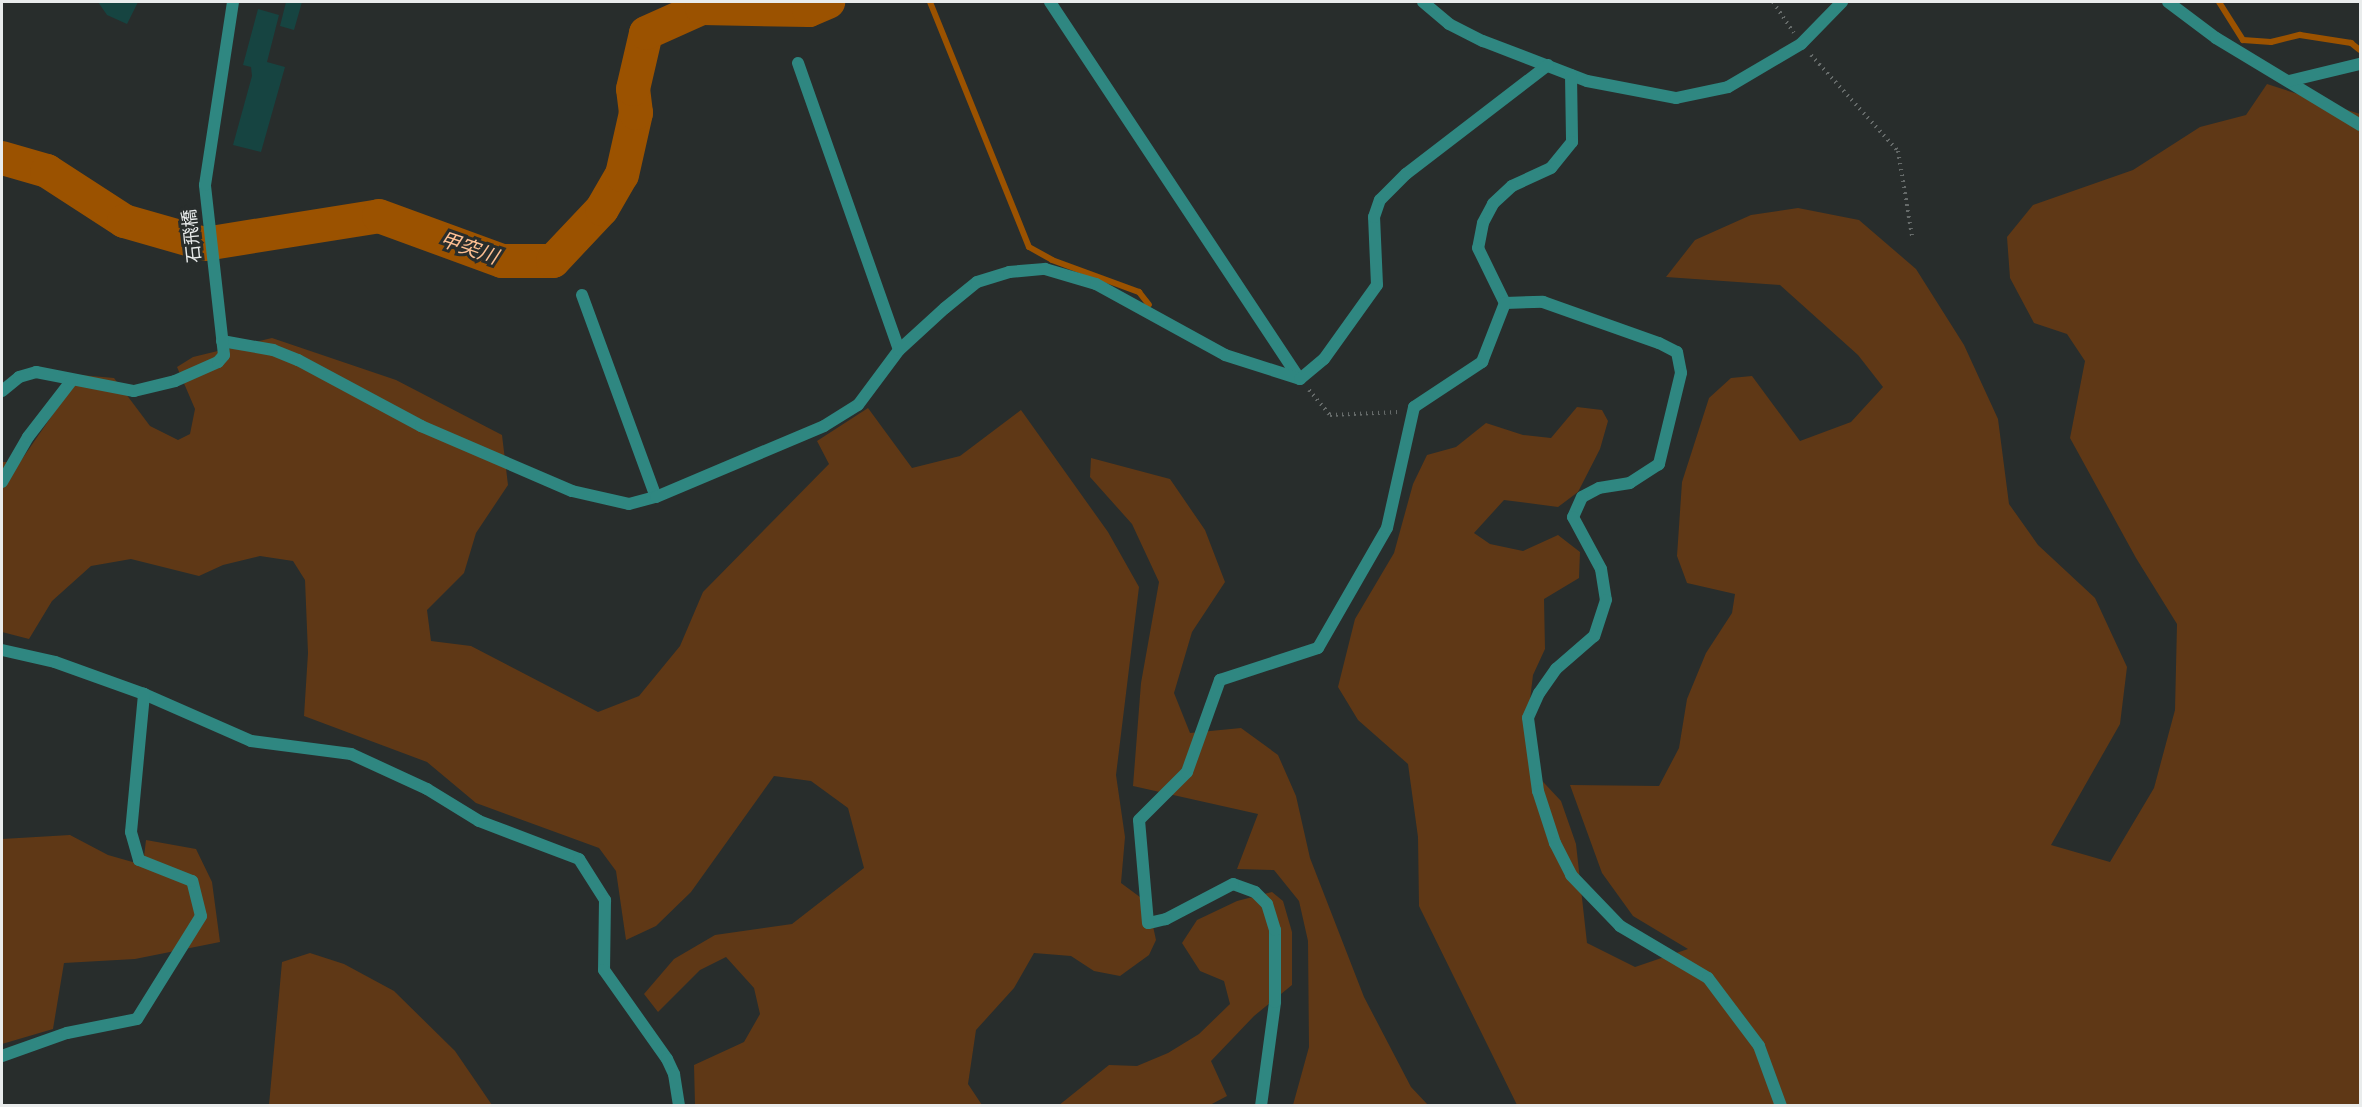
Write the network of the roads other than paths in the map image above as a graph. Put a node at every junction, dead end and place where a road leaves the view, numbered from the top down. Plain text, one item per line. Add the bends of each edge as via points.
1 (233, 2) edge
2 (1050, 2) edge
3 (1423, 2) edge
4 (1842, 2) edge
5 (2168, 2) edge
6 (798, 63) dead end
7 (2361, 64) edge
8 (1548, 65) junction
9 (1571, 75) junction
10 (2289, 81) junction
11 (2361, 125) edge
12 (582, 295) dead end
13 (1505, 303) junction
14 (222, 341) junction
15 (899, 350) junction
16 (1300, 379) junction
17 (72, 380) junction
18 (2, 391) edge
19 (2, 482) edge
20 (656, 498) junction
21 (2, 650) edge
22 (144, 694) junction
23 (2, 1056) edge
24 (679, 1106) edge
25 (1261, 1106) edge
26 (1782, 1106) edge

1 - 14 street, 石飛橋 via 205,185
2 - 16 street
3 - 8 street via 1449,24
4 - 9 street via 1801,44 1728,87 1676,98 1626,92
5 - 10 street via 2216,38
6 - 15 street
7 - 10 street
8 - 9 street
8 - 16 street via 1406,174 1380,200 1374,217 1377,285 1324,359
9 - 13 street via 1572,142 1551,168 1506,192 1493,204 1483,223 1478,248
10 - 11 street
12 - 20 street
13 - 25 street via 1482,362 1414,410 1387,528 1318,648 1220,680 1187,772 1139,819 1148,923 1166,919 1233,884 1255,892 1267,903 1275,930 1275,1002
13 - 26 street via 1543,302 1677,352 1681,373 1659,464 1630,483 1599,488 1582,497 1573,517 1601,569 1606,600 1594,636 1556,669 1539,693 1528,718 1529,744 1551,833 1571,875 1620,926 1708,978 1759,1046
14 - 17 street via 224,355 218,362 151,388 134,391
14 - 20 street via 273,350 298,360 421,426 572,491 628,504
15 - 16 street via 977,282 1010,272 1045,269 1096,284 1225,355
15 - 20 street via 858,405 824,426
17 - 18 street via 25,374
17 - 19 street via 28,437
21 - 22 street via 55,662
22 - 23 street via 131,832 139,860 192,881 201,916 138,1019 67,1033
22 - 24 street via 251,741 351,754 427,789 479,821 579,859 605,900 604,970 667,1059 674,1074

